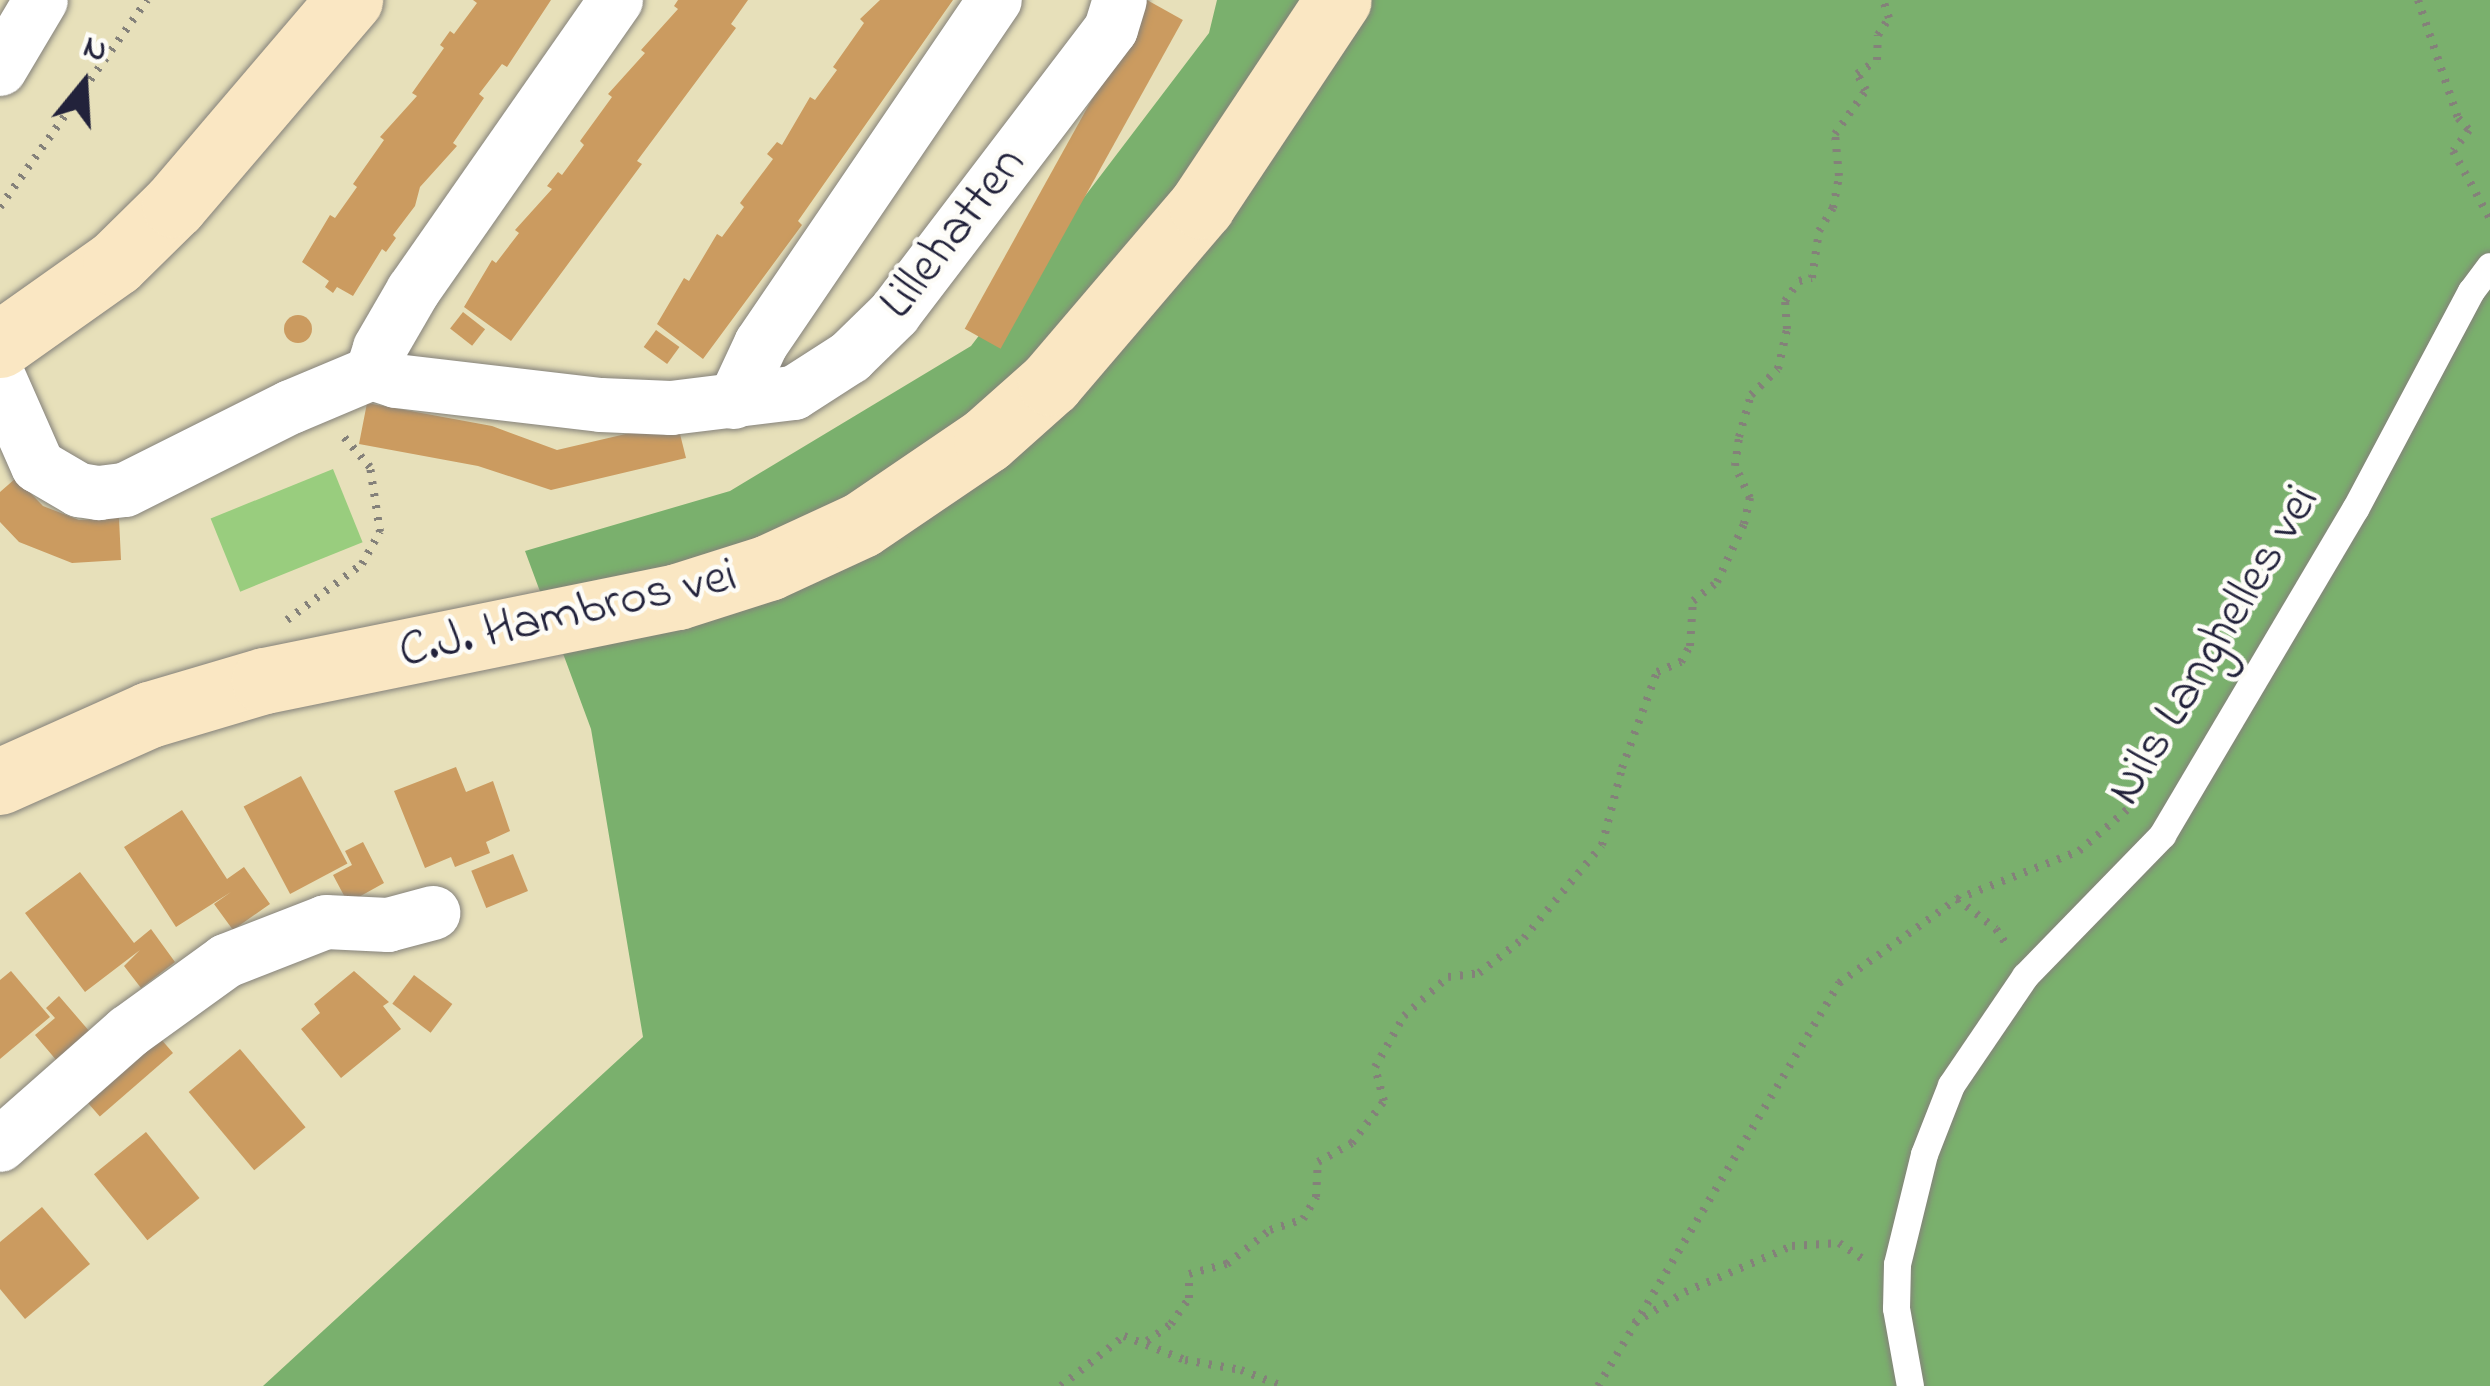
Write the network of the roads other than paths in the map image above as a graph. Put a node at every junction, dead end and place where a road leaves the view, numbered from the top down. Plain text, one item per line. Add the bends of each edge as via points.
1 (41, 0) edge
2 (350, 0) edge
3 (616, 0) edge
4 (995, 0) edge
5 (1120, 0) edge
6 (1339, 0) edge
7 (0, 69) edge
8 (2490, 266) edge
9 (0, 345) edge
10 (372, 373) junction
11 (0, 380) edge
12 (734, 402) junction
13 (0, 782) edge
14 (433, 913) dead end
15 (0, 1145) edge
16 (1910, 1386) edge

1 - 7 street
2 - 9 main road via 131,249
3 - 10 street via 412,291
4 - 12 street, Lillehatten via 761,344
5 - 12 street, Lillehatten via 1111,28 1052,110 870,341 794,393
6 - 13 main road, C.J. Hambros vei via 1202,206 1066,367 987,440 862,524 769,568 678,597 265,681 150,715
8 - 16 lane, Nils Langhelles vei via 2162,835 2025,976 1951,1085 1897,1264
10 - 11 street via 125,490 99,493 38,466
10 - 12 street, Lillehatten via 601,405
14 - 15 street via 388,925 326,922 226,961 128,1032

